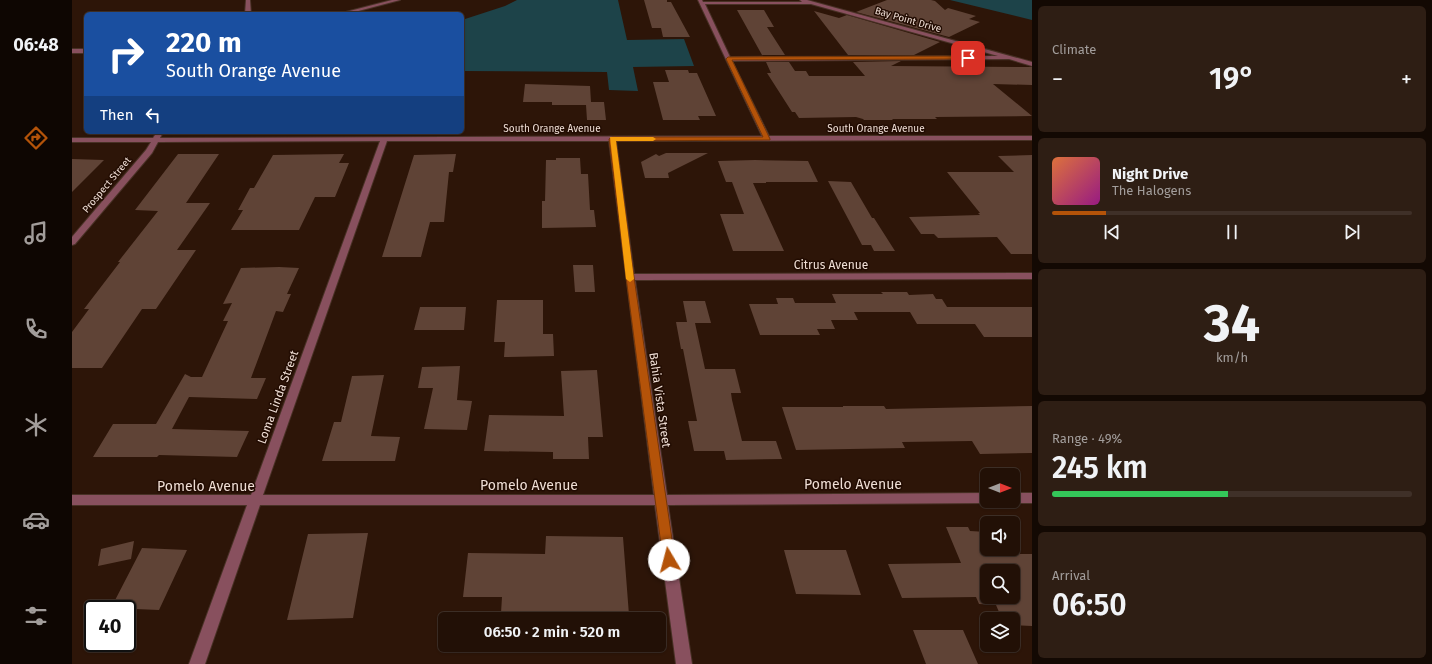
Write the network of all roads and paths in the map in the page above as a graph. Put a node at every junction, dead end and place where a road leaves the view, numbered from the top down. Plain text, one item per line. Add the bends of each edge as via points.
1 (248, 0) edge
2 (398, 0) edge
3 (802, 0) edge
4 (701, 2) edge
5 (814, 3) junction
6 (248, 12) edge
7 (349, 12) edge
8 (72, 51) edge
9 (84, 51) edge
10 (1008, 58) junction
11 (728, 59) junction
12 (1032, 64) edge
13 (159, 134) edge
14 (1032, 138) edge
15 (384, 139) junction
16 (612, 139) junction
17 (767, 139) junction
18 (72, 140) edge
19 (156, 140) junction
20 (72, 242) edge
21 (1032, 276) edge
22 (630, 277) junction
23 (980, 498) edge
24 (1020, 498) edge
25 (1032, 498) edge
26 (72, 500) edge
27 (661, 500) junction
28 (255, 501) junction
29 (196, 664) edge
30 (684, 664) edge

1 - 6 street
2 - 7 street
3 - 5 street, Bay Point Drive
4 - 5 street
4 - 11 street
5 - 10 street, Bay Point Drive
8 - 9 street
10 - 11 street
10 - 12 street, Bay Point Drive
11 - 17 street
13 - 19 street, Prospect Street
14 - 17 street, South Orange Avenue
15 - 16 street, South Orange Avenue
15 - 19 street, South Orange Avenue
15 - 28 street, Loma Linda Street
16 - 17 street, South Orange Avenue
16 - 22 street, Bahia Vista Street
18 - 19 street, South Orange Avenue
19 - 20 street, Prospect Street
21 - 22 street, Citrus Avenue
22 - 27 street, Bahia Vista Street
23 - 27 street, Pomelo Avenue
24 - 25 street
26 - 28 street, Pomelo Avenue
27 - 28 street, Pomelo Avenue
27 - 30 street, Bahia Vista Street
28 - 29 street, Loma Linda Street

